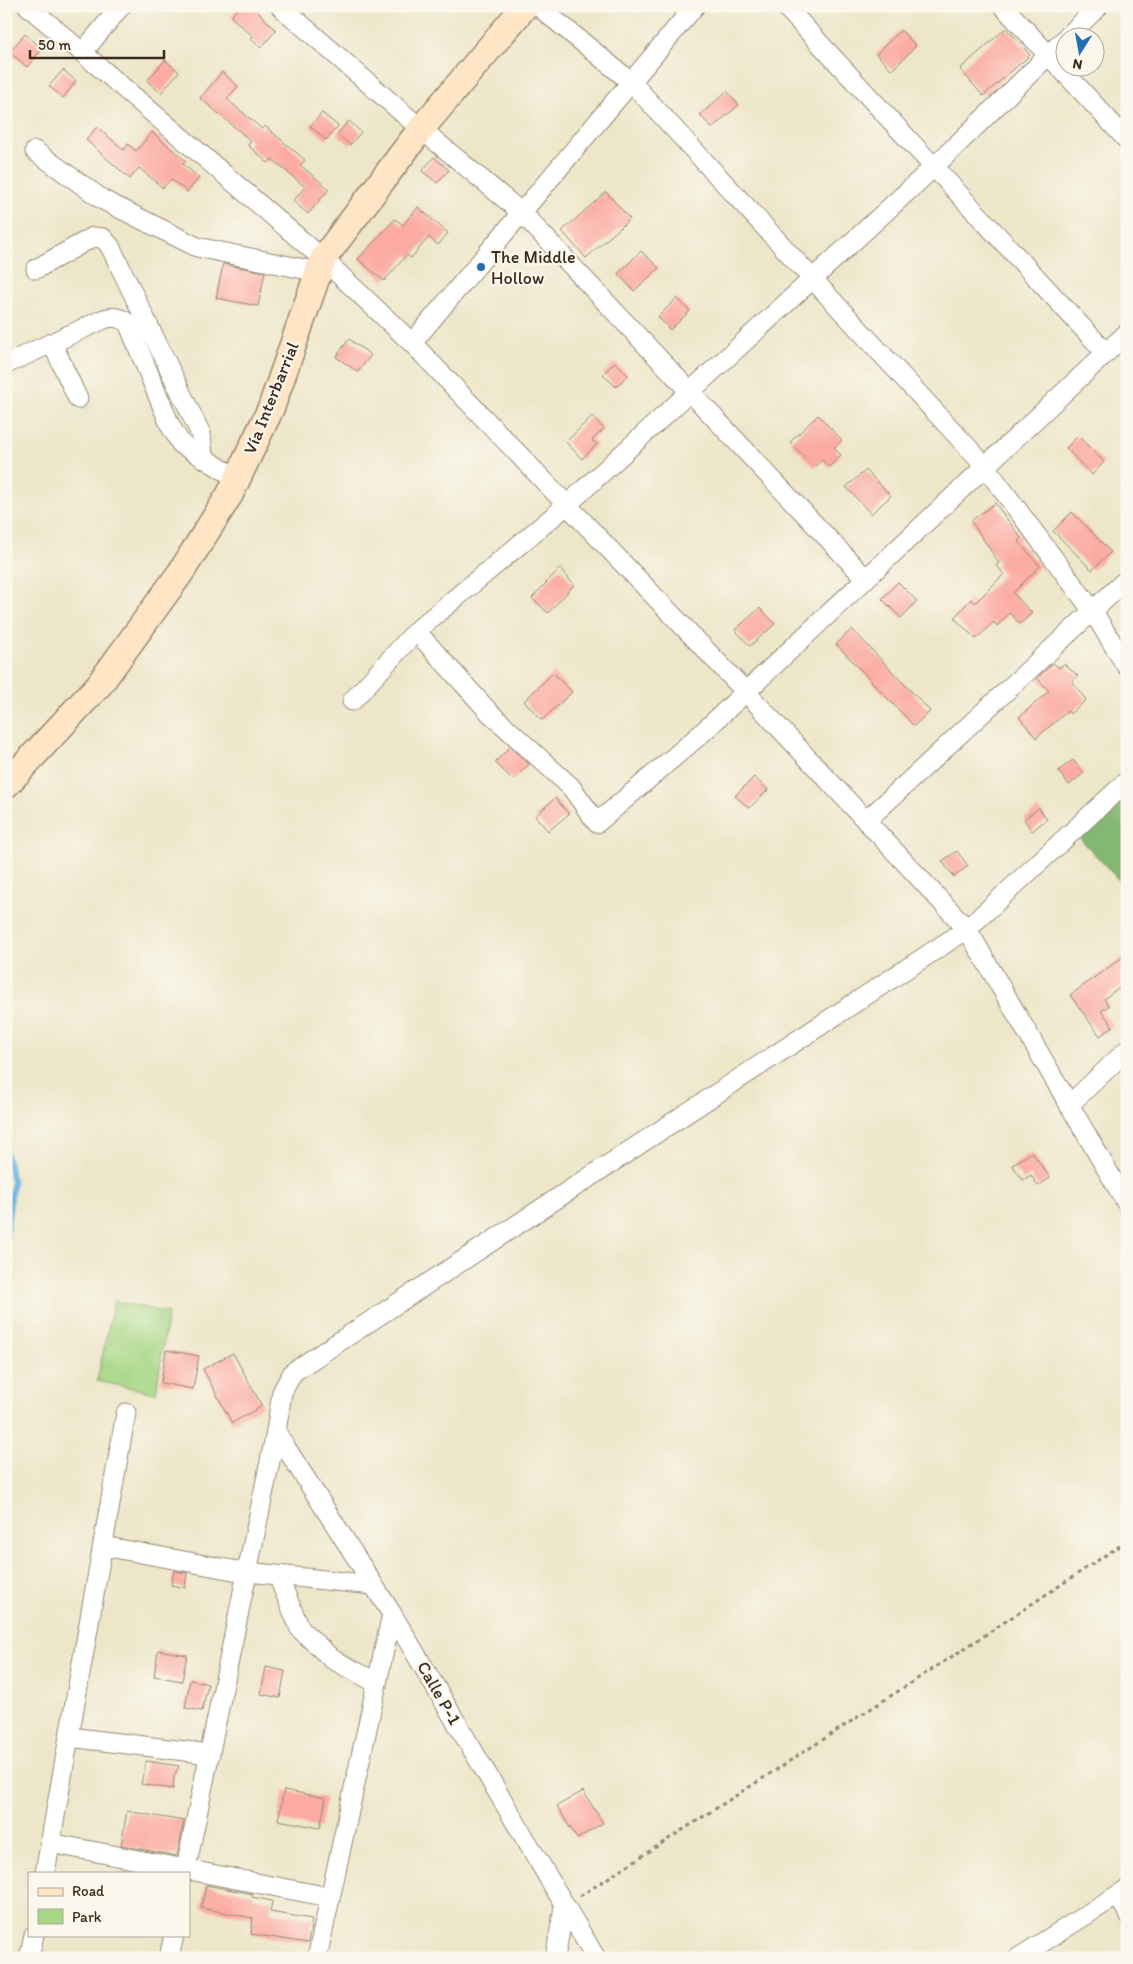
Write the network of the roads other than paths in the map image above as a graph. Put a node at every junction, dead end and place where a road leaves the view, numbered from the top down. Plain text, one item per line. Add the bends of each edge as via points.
1 (28, 6) edge
2 (121, 6) edge
3 (280, 6) edge
4 (525, 6) edge
5 (538, 6) edge
6 (695, 6) edge
7 (785, 6) edge
8 (1003, 6) edge
9 (1099, 6) edge
10 (1076, 28) edge
11 (1056, 47) edge
12 (83, 52) junction
13 (1048, 55) junction
14 (632, 82) junction
15 (420, 129) junction
16 (1127, 140) edge
17 (35, 151) dead end
18 (935, 166) junction
19 (522, 213) junction
20 (321, 265) junction
21 (36, 269) dead end
22 (814, 279) junction
23 (1127, 332) edge
24 (52, 343) junction
25 (412, 343) junction
26 (1106, 352) junction
27 (6, 364) edge
28 (691, 393) junction
29 (78, 399) dead end
30 (203, 458) junction
31 (984, 465) junction
32 (238, 480) junction
33 (568, 505) junction
34 (865, 578) junction
35 (1127, 579) edge
36 (1092, 610) junction
37 (416, 630) junction
38 (1127, 667) edge
39 (744, 691) junction
40 (352, 701) dead end
41 (1127, 781) edge
42 (6, 786) edge
43 (866, 821) junction
44 (967, 929) junction
45 (1127, 1050) edge
46 (1069, 1105) junction
47 (1127, 1204) edge
48 (126, 1413) dead end
49 (276, 1432) junction
50 (103, 1546) junction
51 (248, 1572) junction
52 (278, 1576) junction
53 (374, 1585) junction
54 (392, 1614) junction
55 (377, 1683) junction
56 (69, 1737) junction
57 (210, 1754) junction
58 (50, 1843) junction
59 (186, 1871) edge
60 (45, 1872) edge
61 (1120, 1894) edge
62 (329, 1897) junction
63 (564, 1908) junction
64 (1127, 1920) edge
65 (34, 1936) edge
66 (174, 1936) edge
67 (1046, 1950) edge
68 (30, 1958) edge
69 (170, 1958) edge
70 (316, 1958) edge
71 (555, 1958) edge
72 (596, 1958) edge
73 (1018, 1958) edge

1 - 12 street
2 - 12 street
3 - 15 street
4 - 15 main road, Vía Interbarrial
5 - 14 street
6 - 14 street
7 - 18 street
8 - 13 street
9 - 10 street
11 - 13 street
12 - 20 street
13 - 16 street
13 - 18 street
14 - 19 street
14 - 22 street
15 - 19 street
15 - 20 main road, Vía Interbarrial
17 - 20 street via 103,200 197,247
18 - 22 street
18 - 26 street
19 - 25 street
19 - 28 street
20 - 25 street
20 - 32 main road, Vía Interbarrial via 271,408
21 - 30 street via 92,237 102,238 110,246 201,434
22 - 28 street
22 - 31 street
23 - 26 street
24 - 27 street
24 - 29 street
24 - 30 street via 111,317 128,323 175,436 181,444
25 - 33 street
26 - 31 street
28 - 33 street
28 - 34 street
30 - 32 street
31 - 34 street
31 - 36 street
32 - 42 main road, Vía Interbarrial via 181,572 98,685
33 - 37 street
33 - 39 street
34 - 39 street
35 - 36 street
36 - 38 street
36 - 43 street
37 - 39 street via 490,713 571,787 597,823 702,733
37 - 40 street
39 - 43 street
41 - 44 street
43 - 44 street
44 - 46 street
44 - 49 street via 293,1372 282,1392
45 - 46 street
46 - 47 street
48 - 50 street
49 - 51 street
49 - 53 street, Calle P-1
50 - 51 street
50 - 56 street
51 - 52 street
51 - 57 street
52 - 53 street
52 - 55 street via 300,1629 332,1659
53 - 54 street, Calle P-1
54 - 55 street
54 - 63 street, Calle P-1
55 - 62 street
56 - 57 street
56 - 58 street
57 - 59 street
58 - 59 street
58 - 60 street
59 - 62 street
61 - 64 lane
61 - 67 street
62 - 70 street
63 - 71 street
63 - 72 street, Calle P-1
65 - 68 street
66 - 69 street
67 - 73 street

